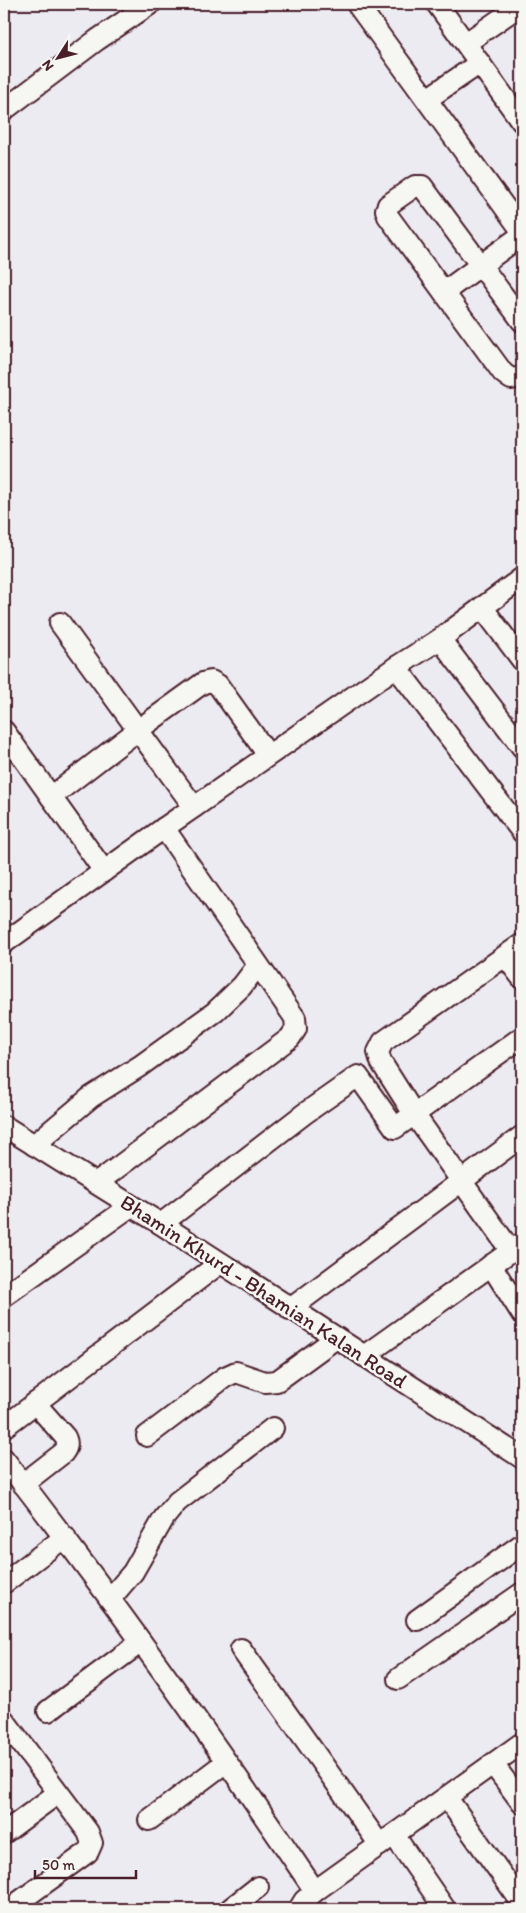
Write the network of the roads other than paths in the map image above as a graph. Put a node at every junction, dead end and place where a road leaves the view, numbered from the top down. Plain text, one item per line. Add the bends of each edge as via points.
1 (150, 4) edge
2 (357, 4) edge
3 (437, 4) edge
4 (522, 4) edge
5 (466, 43) junction
6 (480, 63) junction
7 (427, 99) junction
8 (4, 110) edge
9 (522, 122) edge
10 (522, 231) edge
11 (522, 235) edge
12 (481, 265) junction
13 (444, 292) junction
14 (522, 322) edge
15 (522, 377) edge
16 (522, 578) edge
17 (482, 608) junction
18 (60, 623) dead end
19 (440, 639) junction
20 (522, 660) edge
21 (396, 666) junction
22 (138, 730) junction
23 (4, 731) edge
24 (522, 747) edge
25 (268, 756) junction
26 (51, 797) junction
27 (194, 807) junction
28 (164, 828) junction
29 (522, 832) edge
30 (104, 871) junction
31 (4, 943) edge
32 (522, 944) edge
33 (505, 956) junction
34 (258, 966) junction
35 (522, 978) edge
36 (522, 1037) edge
37 (414, 1114) junction
38 (4, 1126) edge
39 (522, 1136) edge
40 (34, 1145) junction
41 (462, 1181) junction
42 (97, 1183) junction
43 (131, 1206) junction
44 (161, 1224) junction
45 (517, 1247) edge
46 (220, 1264) junction
47 (491, 1265) junction
48 (4, 1296) edge
49 (290, 1309) junction
50 (522, 1314) edge
51 (336, 1338) junction
52 (364, 1356) junction
53 (35, 1403) junction
54 (4, 1427) edge
55 (273, 1428) dead end
56 (147, 1436) dead end
57 (522, 1458) edge
58 (4, 1459) edge
59 (23, 1484) junction
60 (65, 1537) junction
61 (522, 1544) edge
62 (4, 1583) edge
63 (522, 1593) edge
64 (110, 1599) junction
65 (417, 1620) dead end
66 (141, 1642) junction
67 (240, 1649) dead end
68 (398, 1679) dead end
69 (48, 1710) dead end
70 (4, 1720) edge
71 (522, 1743) edge
72 (226, 1762) junction
73 (493, 1764) junction
74 (58, 1792) junction
75 (447, 1798) junction
76 (522, 1803) edge
77 (149, 1820) dead end
78 (4, 1833) edge
79 (387, 1840) junction
80 (258, 1887) dead end
81 (315, 1891) junction
82 (522, 1903) edge
83 (9, 1909) edge
84 (230, 1909) edge
85 (299, 1909) edge
86 (445, 1909) edge

1 - 8 street
2 - 7 street
3 - 5 street
4 - 5 street
5 - 6 street
6 - 7 street
6 - 9 street
7 - 10 street
11 - 12 street
12 - 13 street
12 - 13 street via 422,186 415,186 388,205 388,216
12 - 14 street
13 - 15 street via 504,373 511,379
16 - 17 street
17 - 19 street
17 - 20 street
18 - 22 street
19 - 21 street
19 - 24 street
21 - 25 street
21 - 29 street
22 - 25 street via 203,683 211,682 218,685
22 - 26 street
22 - 27 street
23 - 26 street
25 - 27 street
26 - 30 street
27 - 28 street
28 - 30 street
28 - 34 street
30 - 31 street
32 - 33 street
33 - 35 street
33 - 37 street via 383,1042 378,1052 381,1062
34 - 40 street via 215,1012 91,1098
34 - 42 street via 295,1018 296,1029 290,1038
36 - 37 street
37 - 41 street
37 - 44 street via 395,1128 358,1076
38 - 40 street, Bhamin Khurd - Bhamian Kalan Road
39 - 41 street
40 - 42 street, Bhamin Khurd - Bhamian Kalan Road
41 - 45 street
41 - 49 street
42 - 43 street, Bhamin Khurd - Bhamian Kalan Road
43 - 44 street, Bhamin Khurd - Bhamian Kalan Road
43 - 48 street
44 - 46 street, Bhamin Khurd - Bhamian Kalan Road
45 - 47 street
46 - 49 street, Bhamin Khurd - Bhamian Kalan Road
46 - 53 street
47 - 50 street
47 - 52 street
49 - 51 street, Bhamin Khurd - Bhamian Kalan Road
51 - 52 street, Bhamin Khurd - Bhamian Kalan Road
51 - 56 street via 277,1381 265,1382 236,1372 225,1377
52 - 57 street, Bhamin Khurd - Bhamian Kalan Road
53 - 54 street
53 - 59 street via 68,1442 63,1453
55 - 64 street via 177,1502 132,1572
58 - 59 street
59 - 60 street
60 - 62 street
60 - 64 street
61 - 65 street
63 - 68 street
64 - 66 street
66 - 69 street
66 - 72 street
67 - 79 street
70 - 74 street
71 - 73 street
72 - 77 street
72 - 81 street
73 - 75 street
73 - 76 street
74 - 78 street
74 - 83 street via 88,1832 92,1843 88,1852
75 - 79 street
75 - 82 street
79 - 81 street
79 - 86 street
80 - 84 street
81 - 85 street

